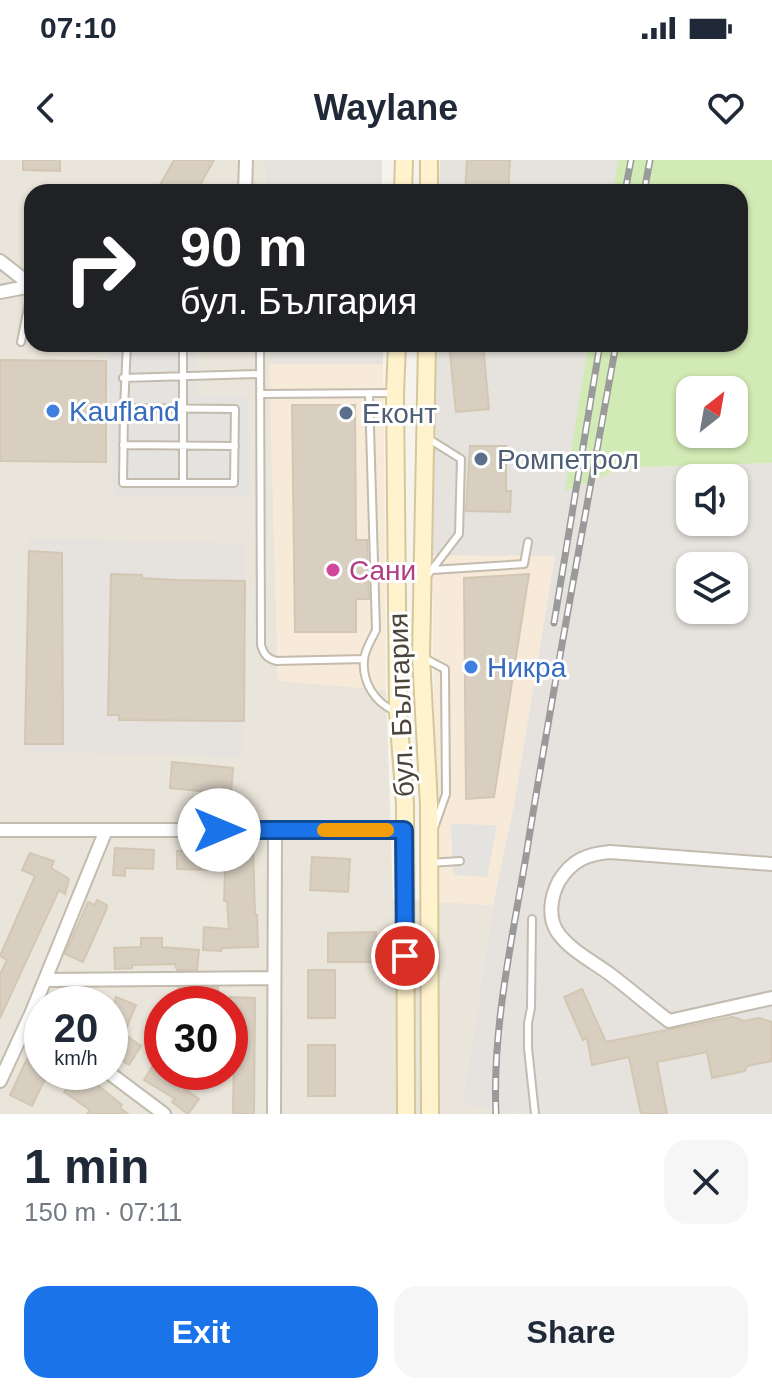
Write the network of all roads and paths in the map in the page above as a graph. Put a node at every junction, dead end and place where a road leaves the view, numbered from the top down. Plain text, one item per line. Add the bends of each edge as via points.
1 (246, 160) edge
2 (404, 160) edge
3 (429, 160) edge
4 (245, 184) edge
5 (403, 184) edge
6 (429, 184) edge
7 (0, 261) edge
8 (24, 280) edge
9 (24, 288) edge
10 (0, 292) edge
11 (24, 327) edge
12 (21, 342) dead end
13 (126, 352) edge
14 (183, 352) edge
15 (260, 352) edge
16 (397, 352) edge
17 (427, 352) edge
18 (260, 374) junction
19 (184, 376) junction
20 (123, 378) junction
21 (395, 393) junction
22 (260, 394) junction
23 (369, 394) junction
24 (124, 408) junction
25 (184, 410) junction
26 (426, 437) junction
27 (123, 445) junction
28 (183, 446) junction
29 (235, 446) junction
30 (183, 483) junction
31 (528, 542) dead end
32 (427, 576) junction
33 (364, 659) junction
34 (398, 712) junction
35 (0, 830) edge
36 (106, 830) junction
37 (275, 830) junction
38 (404, 830) junction
39 (460, 861) dead end
40 (430, 863) junction
41 (772, 864) edge
42 (532, 919) dead end
43 (274, 978) junction
44 (45, 980) junction
45 (43, 986) edge
46 (772, 998) edge
47 (24, 1029) edge
48 (0, 1081) edge
49 (128, 1087) edge
50 (164, 1114) edge
51 (274, 1114) edge
52 (406, 1114) edge
53 (430, 1114) edge
54 (535, 1114) edge

1 - 4 street
2 - 5 main road
3 - 6 main road
7 - 8 street
9 - 10 street
11 - 12 lane
13 - 20 lane
14 - 19 lane
15 - 18 lane
16 - 21 main road, бул. България
17 - 26 main road, бул. България
18 - 19 lane
18 - 22 lane
19 - 20 lane
19 - 25 lane
20 - 24 lane
21 - 23 lane
21 - 34 main road, бул. България
22 - 23 lane
22 - 33 lane via 263,653 276,661
23 - 33 lane via 376,630
24 - 25 lane
24 - 27 lane
25 - 28 lane
25 - 29 lane via 235,409
26 - 32 main road, бул. България
26 - 32 lane via 461,459 459,534
27 - 28 lane
27 - 30 lane via 123,483
28 - 29 lane
28 - 30 lane
29 - 30 lane via 234,483
31 - 32 lane via 524,564
32 - 40 main road, бул. България via 421,657
33 - 34 lane via 370,691
34 - 38 main road, бул. България
35 - 36 street
36 - 37 street
36 - 44 street
37 - 38 street
37 - 43 street
38 - 52 main road, бул. България
39 - 40 lane
40 - 53 main road, бул. България
41 - 46 street via 593,853 580,857 564,873 553,892 551,911 557,931 571,946 669,1021
42 - 54 lane via 528,1036
43 - 44 street
43 - 51 street
44 - 45 street
47 - 48 street
49 - 50 street

